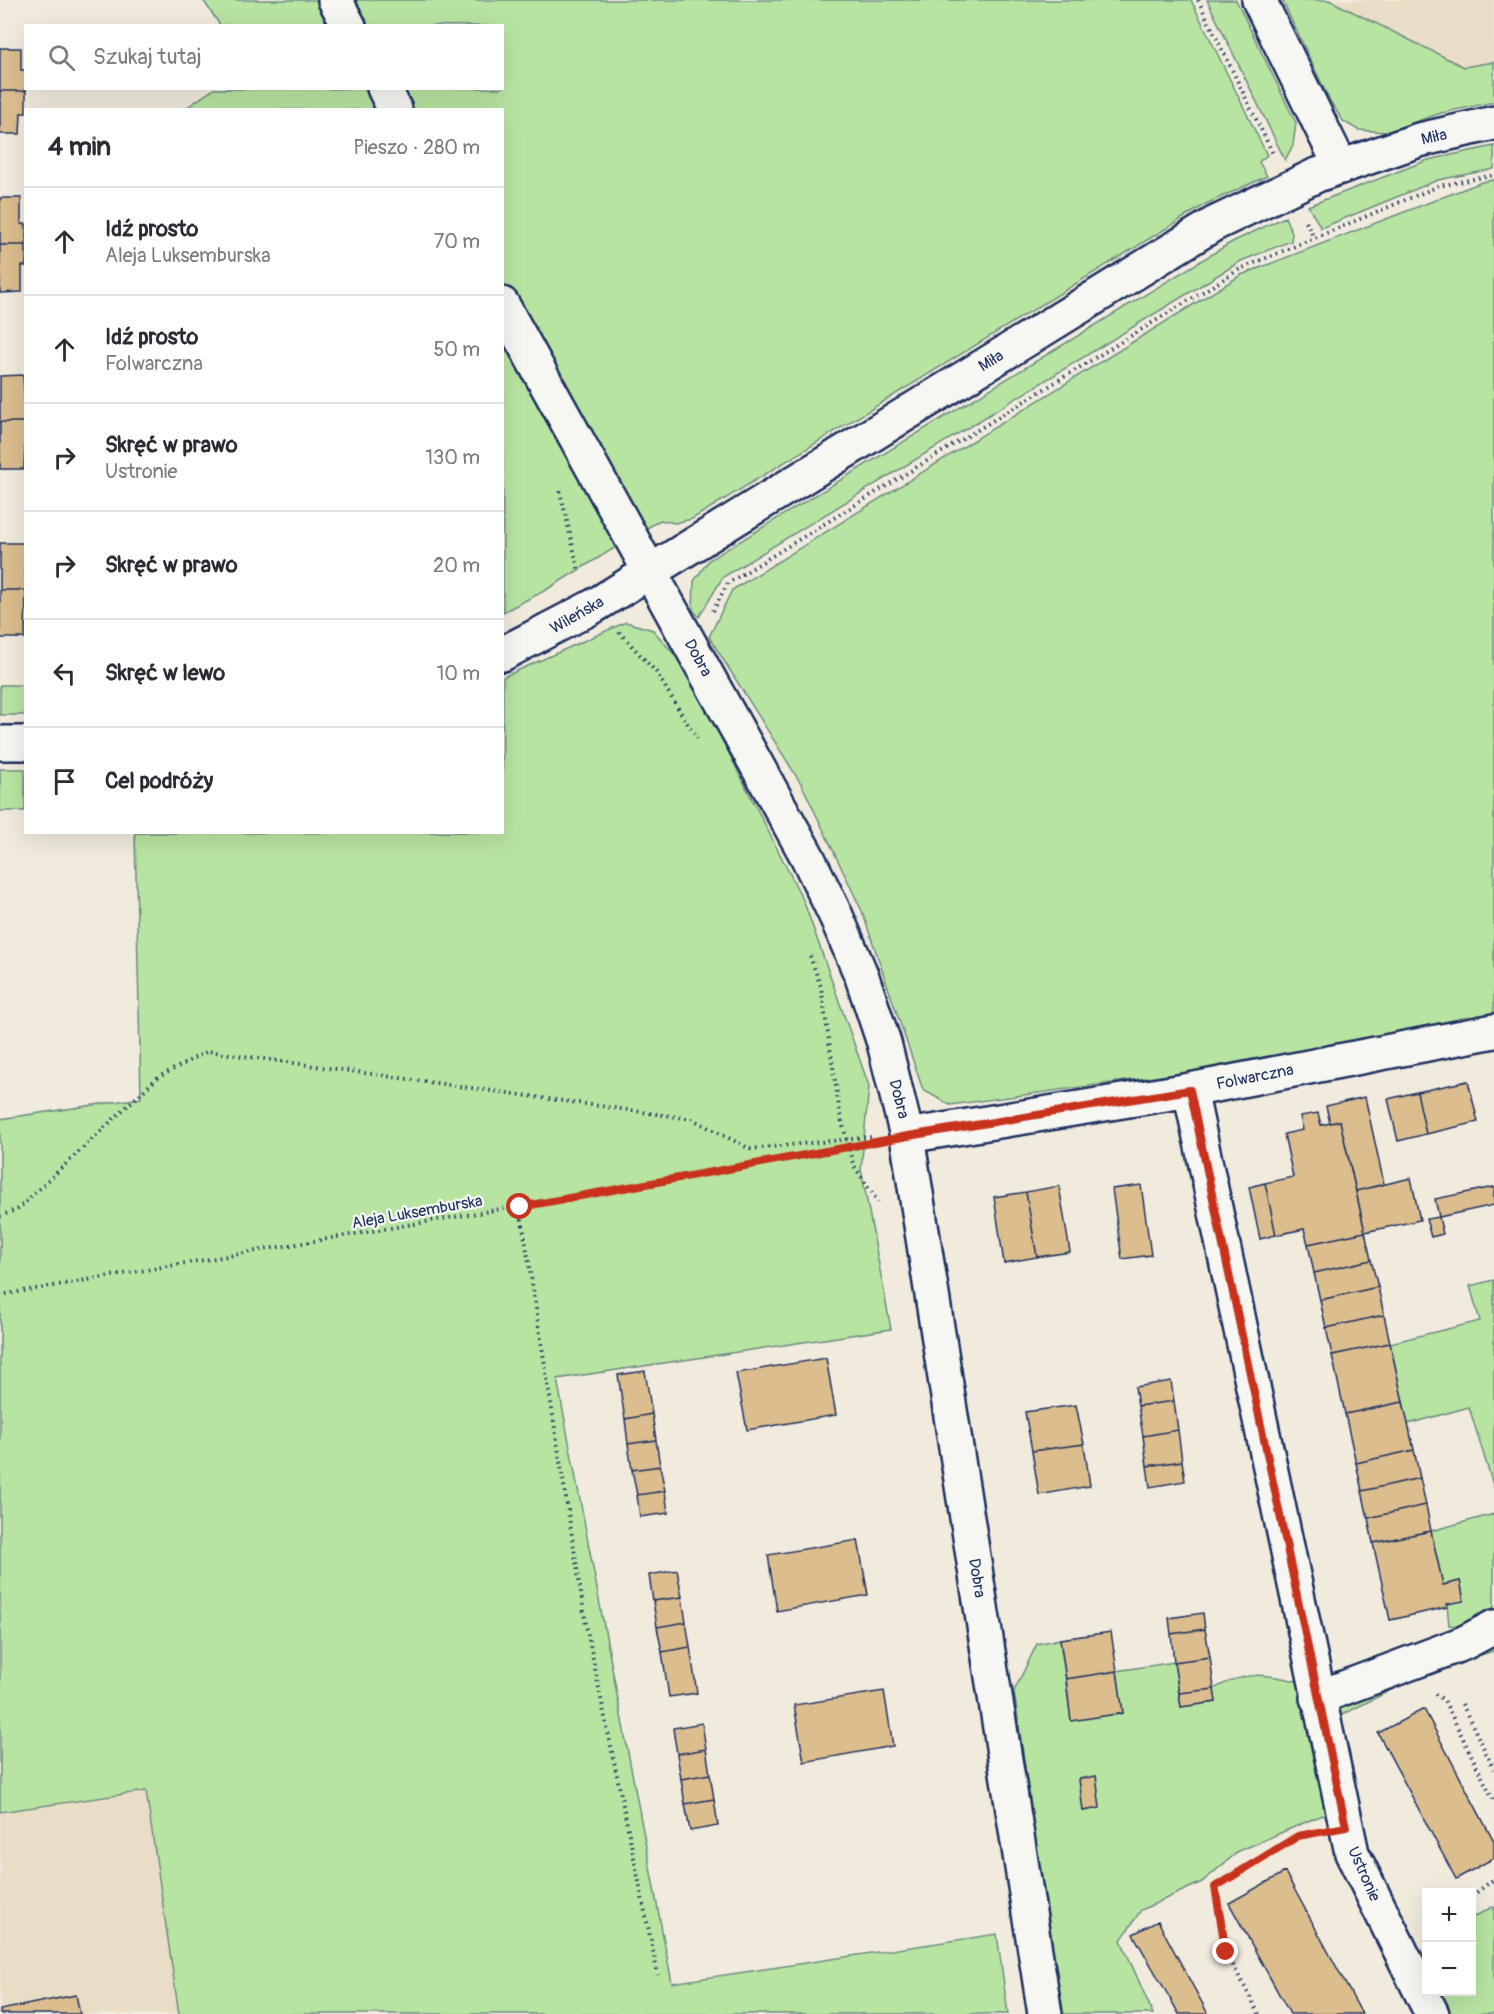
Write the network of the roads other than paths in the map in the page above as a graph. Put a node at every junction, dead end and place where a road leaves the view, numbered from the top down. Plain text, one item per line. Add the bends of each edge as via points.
1 (335, 0) edge
2 (1259, 0) edge
3 (348, 24) edge
4 (385, 90) edge
5 (394, 108) edge
6 (1494, 123) edge
7 (1341, 167) junction
8 (504, 308) edge
9 (650, 572) junction
10 (504, 653) edge
11 (24, 743) edge
12 (0, 744) edge
13 (1494, 1031) edge
14 (1190, 1090) junction
15 (908, 1136) junction
16 (1494, 1627) edge
17 (1317, 1698) junction
18 (1045, 2014) edge
19 (1432, 2014) edge

1 - 3 street
2 - 7 street
4 - 5 street
6 - 7 street, Miła via 1419,140
7 - 9 street, Miła via 1214,224
8 - 9 street, Dobra
9 - 10 street, Wileńska
9 - 15 street, Dobra via 807,856 836,916 884,1043
11 - 12 street
13 - 14 street, Folwarczna
14 - 15 street, Folwarczna
14 - 17 street, Ustronie
15 - 18 street, Dobra
16 - 17 street via 1464,1643
17 - 19 street, Ustronie via 1352,1853

